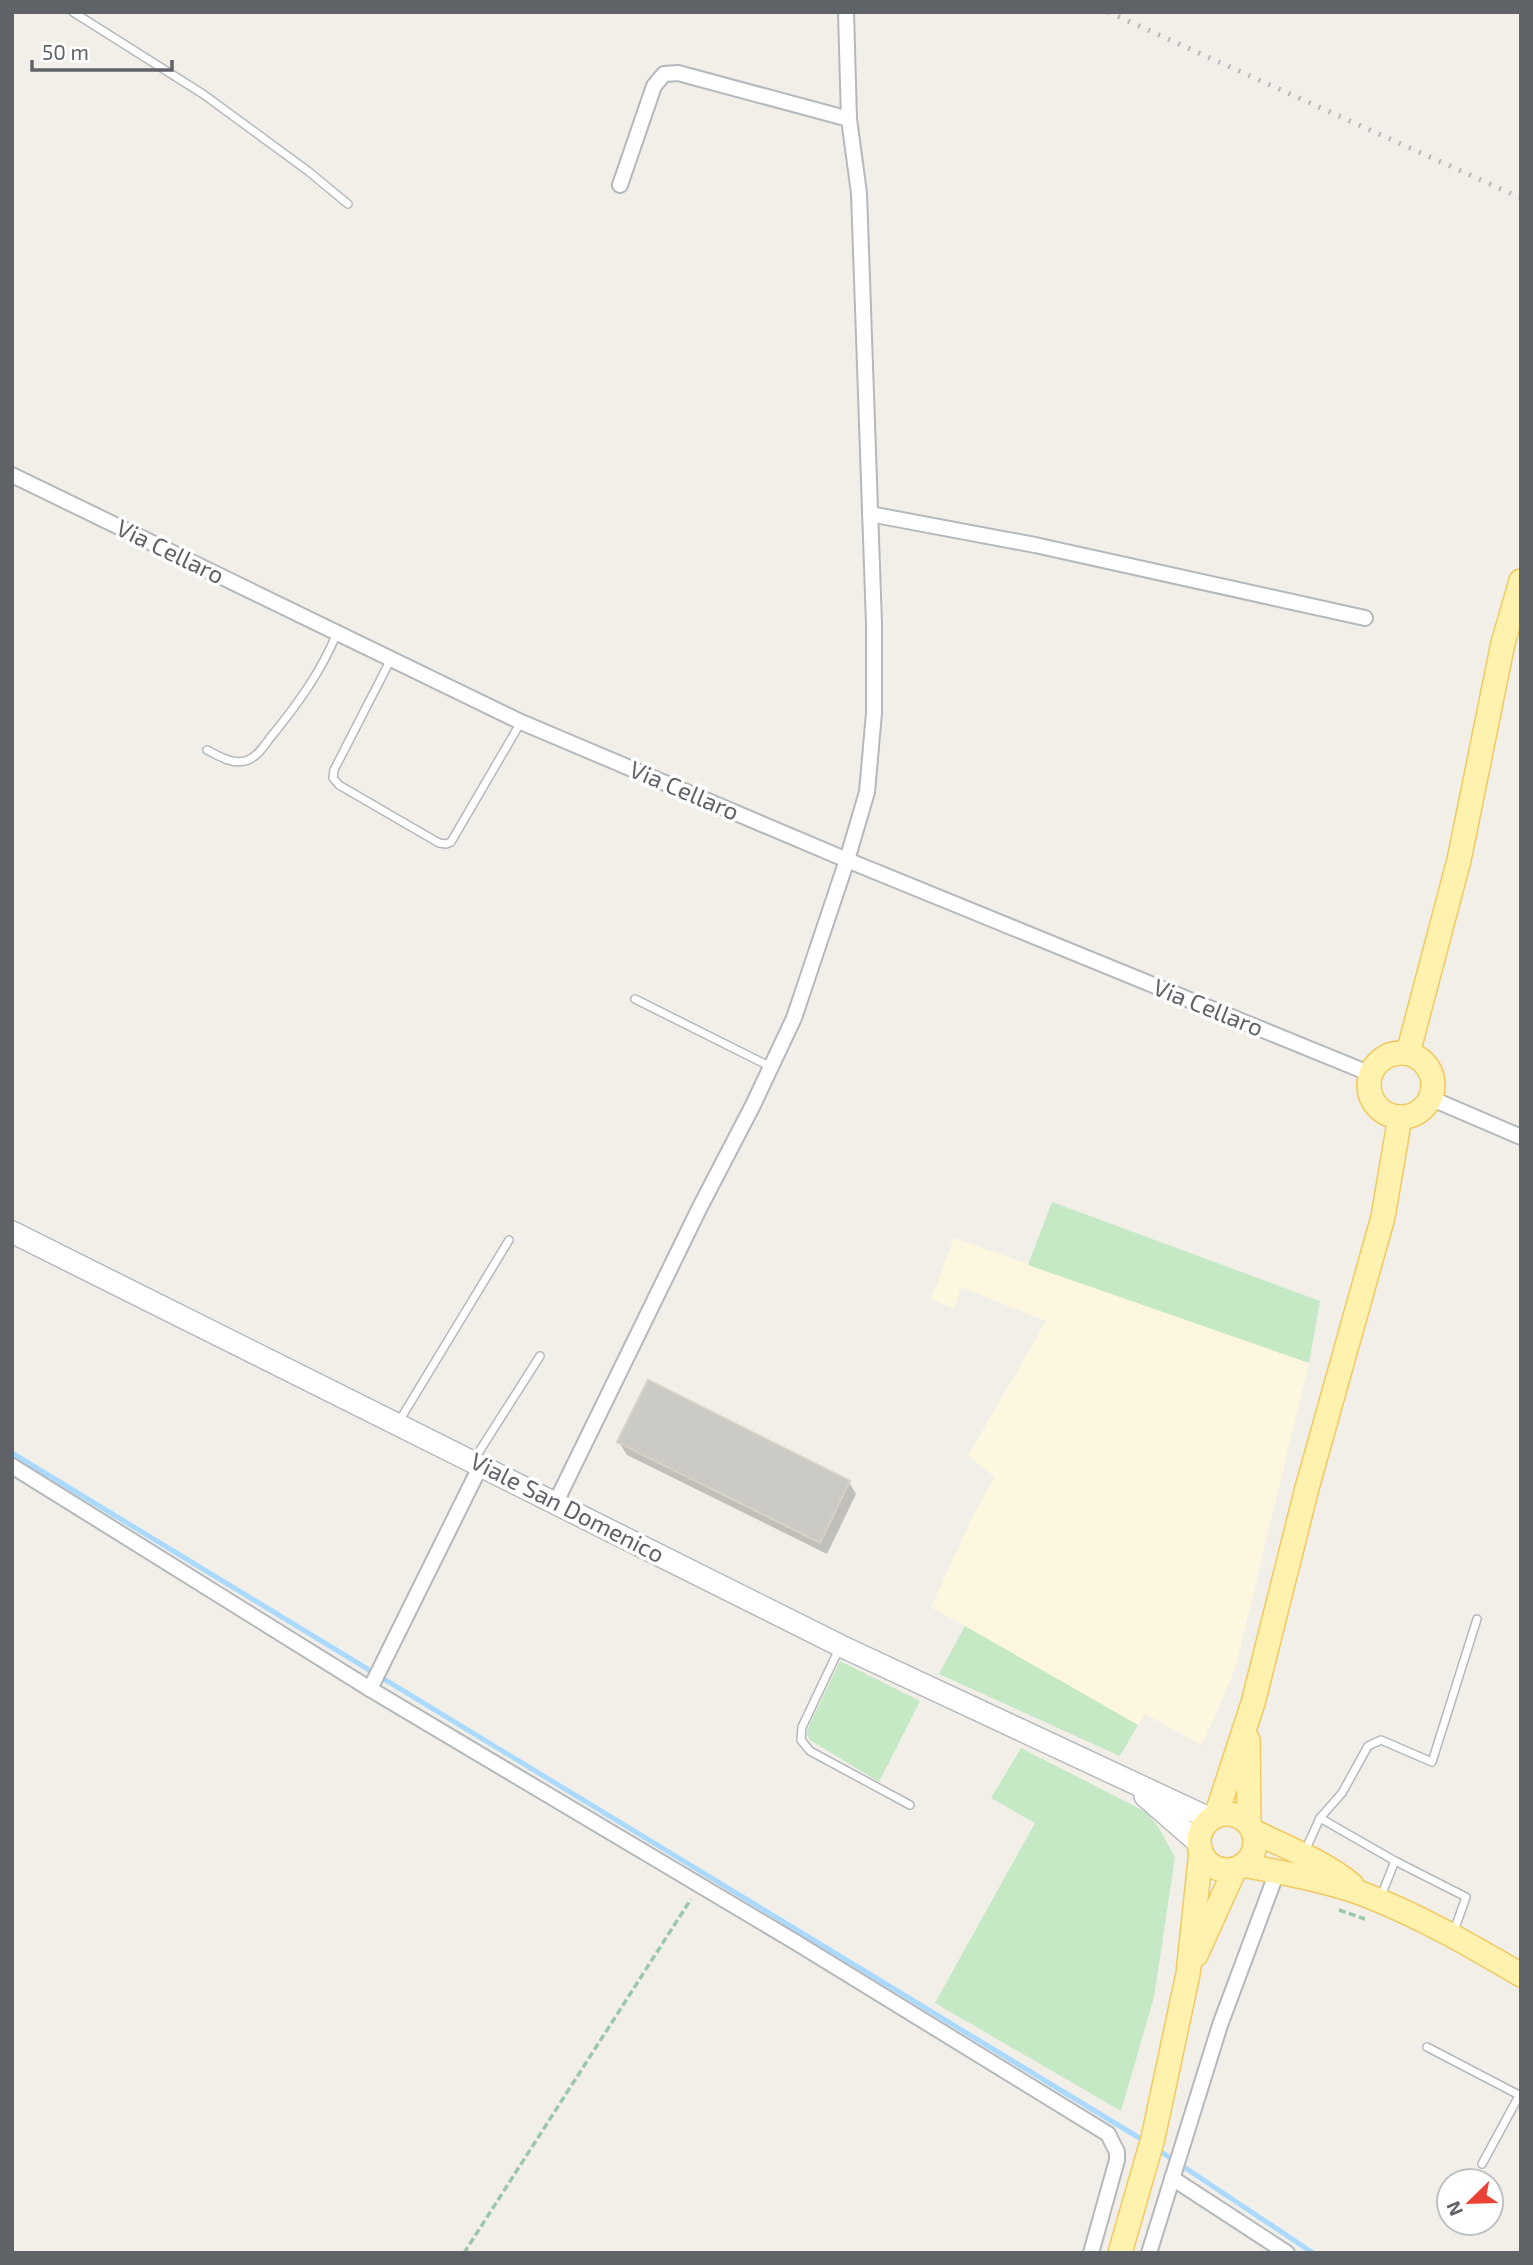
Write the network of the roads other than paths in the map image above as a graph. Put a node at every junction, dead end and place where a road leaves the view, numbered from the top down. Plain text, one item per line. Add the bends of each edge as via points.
1 (74, 12) edge
2 (846, 12) edge
3 (849, 119) junction
4 (620, 185) dead end
5 (348, 204) dead end
6 (12, 474) edge
7 (870, 514) junction
8 (1521, 581) edge
9 (1365, 618) dead end
10 (337, 633) junction
11 (391, 659) junction
12 (521, 722) junction
13 (207, 750) dead end
14 (847, 860) junction
15 (635, 999) dead end
16 (1408, 1053) junction
17 (771, 1067) junction
18 (1370, 1074) junction
19 (1430, 1098) junction
20 (1400, 1117) junction
21 (1521, 1137) edge
22 (12, 1232) edge
23 (509, 1240) dead end
24 (540, 1356) dead end
25 (398, 1423) junction
26 (477, 1463) junction
27 (12, 1466) edge
28 (556, 1502) junction
29 (1477, 1619) dead end
30 (841, 1646) junction
31 (372, 1685) junction
32 (1248, 1723) junction
33 (1125, 1779) junction
34 (910, 1805) dead end
35 (1214, 1818) junction
36 (1320, 1818) junction
37 (1251, 1828) junction
38 (1200, 1848) junction
39 (1304, 1854) junction
40 (1395, 1861) junction
41 (1239, 1867) junction
42 (1277, 1872) junction
43 (1370, 1906) junction
44 (1453, 1936) junction
45 (1188, 1974) junction
46 (1521, 1975) edge
47 (1427, 2046) dead end
48 (1520, 2094) edge
49 (1482, 2164) dead end
50 (1174, 2174) junction
51 (1091, 2253) edge
52 (1120, 2253) edge
53 (1149, 2253) edge
54 (1287, 2253) edge

1 - 5 lane via 204,94
2 - 3 street
3 - 4 street via 678,72 664,74 654,86
3 - 7 street via 859,193
6 - 10 street, Via Cellaro
7 - 9 street via 1035,545
7 - 14 street via 874,713 867,792
8 - 16 main road via 1503,643 1459,860
10 - 11 street, Via Cellaro
10 - 13 lane via 300,699 256,755 240,762
11 - 12 street, Via Cellaro
11 - 12 lane via 333,778 439,843 452,842
12 - 14 street, Via Cellaro
14 - 17 street via 794,1018
14 - 18 street, Via Cellaro
15 - 17 lane
16 - 18 main road via 1381,1059
16 - 19 main road via 1430,1071
17 - 28 street
18 - 20 main road via 1374,1103 1381,1111
19 - 20 main road via 1418,1112
19 - 21 street
20 - 32 main road via 1383,1217 1307,1488
22 - 25 main road, Viale San Domenico
23 - 25 lane
24 - 26 lane
25 - 26 main road, Viale San Domenico
26 - 28 main road, Viale San Domenico
26 - 31 street
27 - 31 street
28 - 30 main road, Viale San Domenico
29 - 36 lane via 1432,1762 1381,1740 1368,1746 1342,1793
30 - 33 main road, Viale San Domenico
30 - 34 lane via 802,1727 801,1740 810,1751
31 - 51 street via 1108,2134 1116,2160
32 - 35 main road
32 - 37 main road
33 - 35 main road, Viale San Domenico
33 - 38 main road, Viale San Domenico
35 - 37 main road via 1234,1815
35 - 38 main road via 1202,1830
36 - 39 lane
36 - 40 lane
37 - 39 main road
37 - 41 main road via 1255,1846
38 - 41 main road via 1211,1865 1227,1870
38 - 45 main road
39 - 43 main road via 1327,1867
40 - 43 lane
40 - 44 lane via 1466,1897
41 - 42 main road
41 - 45 main road
42 - 43 main road via 1298,1875
42 - 50 street via 1220,2025
43 - 44 main road
44 - 46 main road
45 - 52 main road via 1151,2145
47 - 48 lane
48 - 49 lane
50 - 53 street
50 - 54 street

